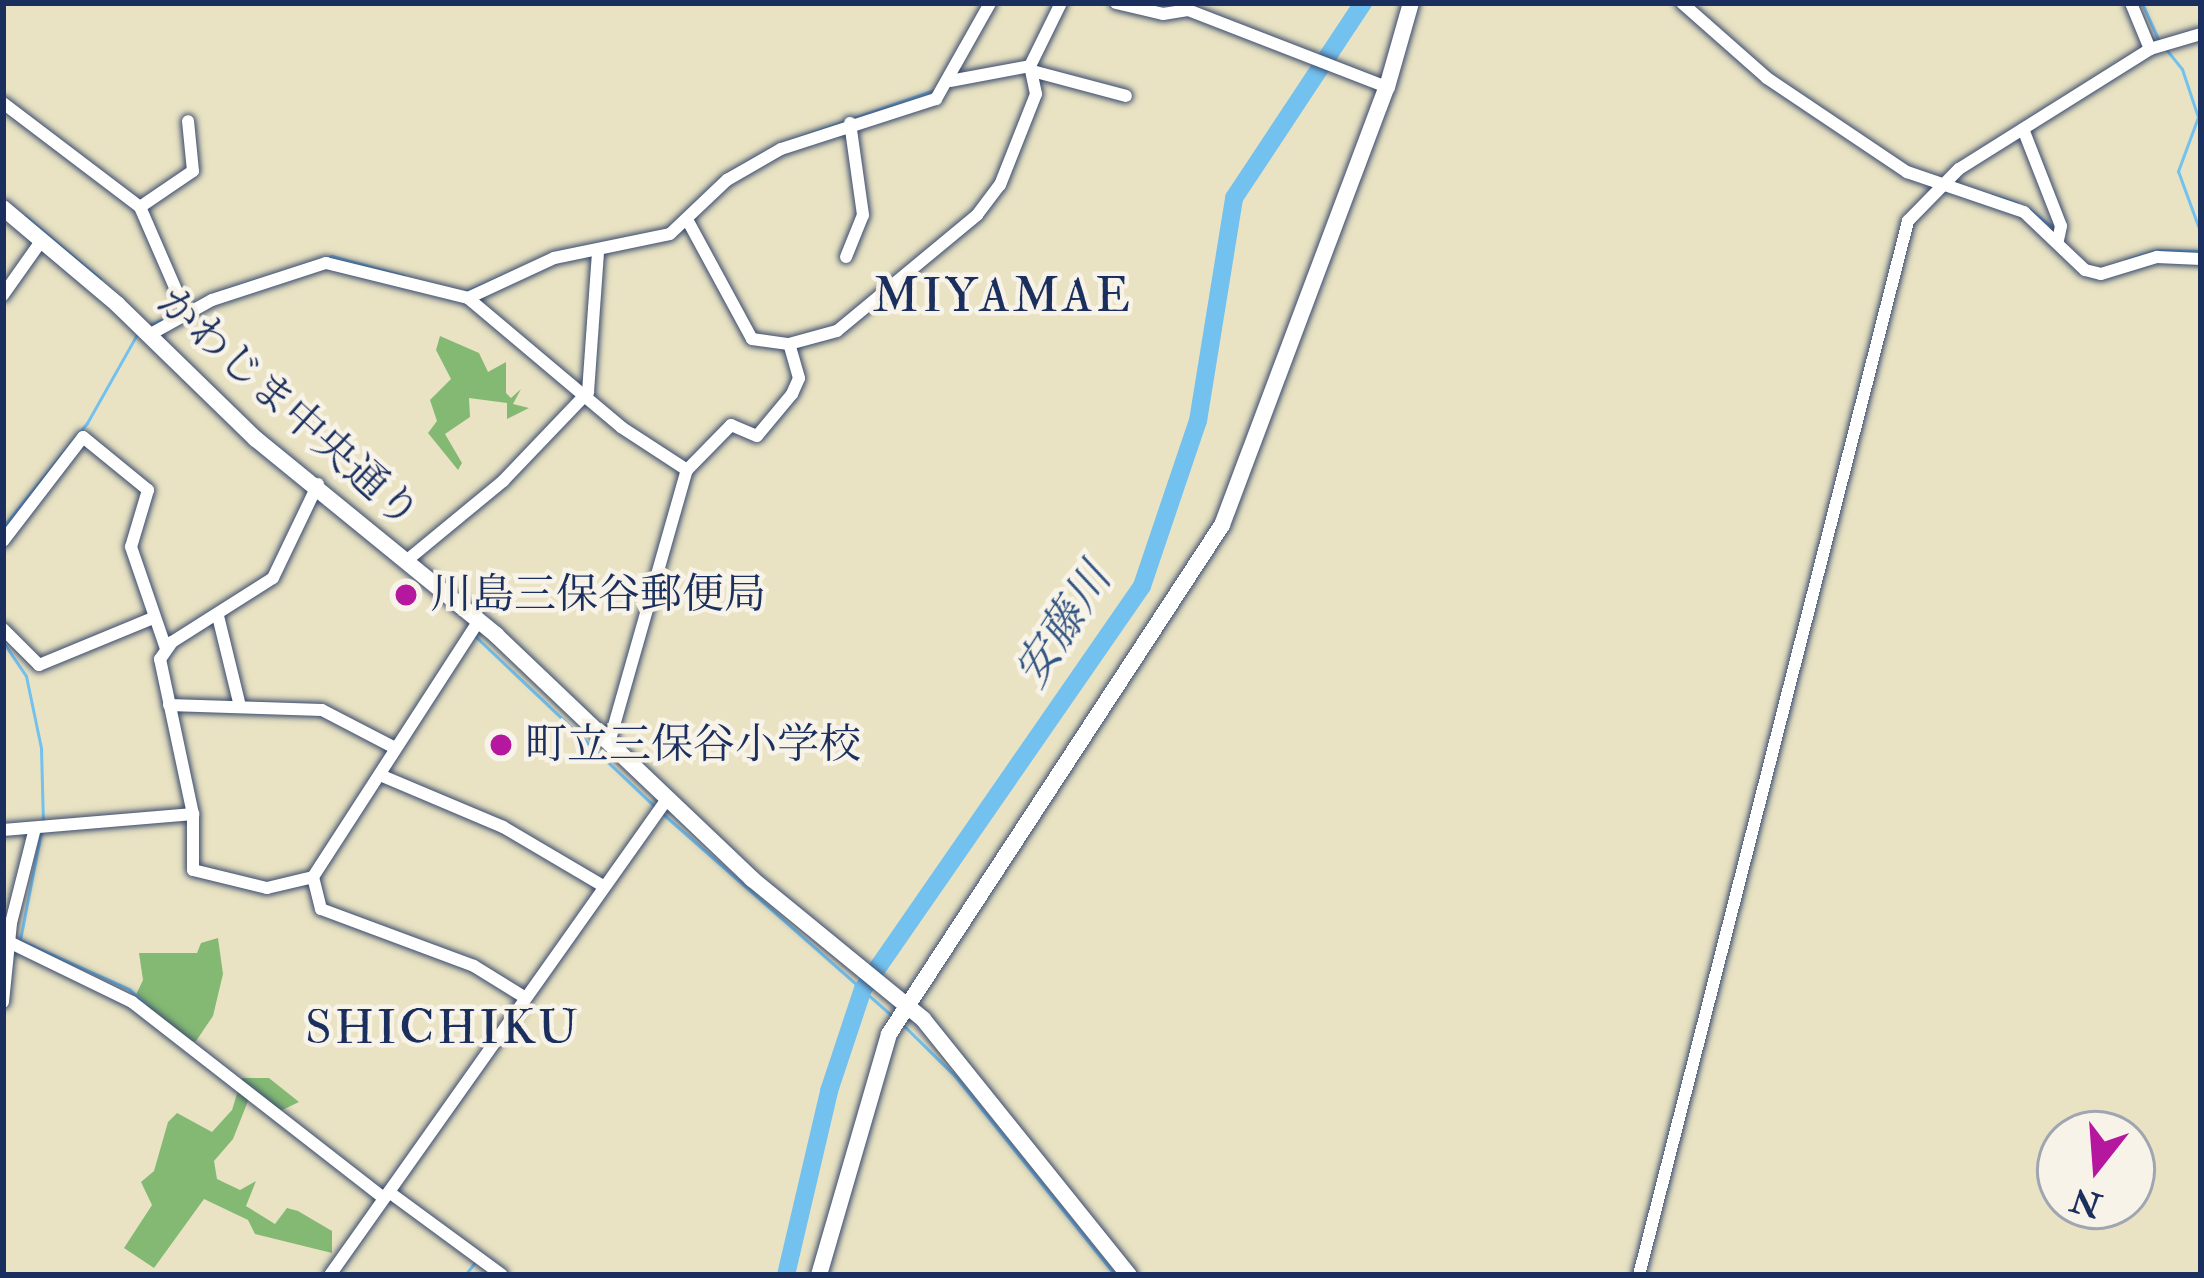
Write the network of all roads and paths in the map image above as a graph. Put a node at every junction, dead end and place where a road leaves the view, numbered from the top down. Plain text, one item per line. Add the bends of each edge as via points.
1 (990, 3) edge
2 (1060, 3) edge
3 (1116, 3) edge
4 (1411, 3) edge
5 (1682, 3) edge
6 (2132, 3) edge
7 (2201, 34) edge
8 (2150, 49) junction
9 (1033, 69) junction
10 (950, 81) junction
11 (1387, 87) junction
12 (1126, 96) dead end
13 (3, 103) edge
14 (188, 121) dead end
15 (850, 124) junction
16 (2023, 129) junction
17 (1935, 184) junction
18 (140, 207) junction
19 (3, 208) edge
20 (689, 223) junction
21 (42, 240) junction
22 (2058, 240) junction
23 (598, 254) junction
24 (846, 257) dead end
25 (2201, 259) edge
26 (3, 295) edge
27 (468, 298) junction
28 (186, 313) junction
29 (149, 335) junction
30 (789, 344) junction
31 (584, 396) junction
32 (687, 470) junction
33 (318, 484) junction
34 (3, 541) edge
35 (406, 561) junction
36 (218, 616) junction
37 (153, 618) junction
38 (479, 620) junction
39 (3, 629) edge
40 (165, 646) junction
41 (239, 702) junction
42 (169, 705) junction
43 (609, 743) junction
44 (393, 747) junction
45 (380, 775) junction
46 (667, 799) junction
47 (194, 814) junction
48 (35, 828) junction
49 (3, 830) edge
50 (313, 877) junction
51 (603, 886) junction
52 (11, 943) junction
53 (521, 995) junction
54 (3, 1002) edge
55 (906, 1004) junction
56 (387, 1195) junction
57 (330, 1275) edge
58 (502, 1275) edge
59 (819, 1275) edge
60 (1129, 1275) edge
61 (1639, 1275) edge

1 - 10 street
2 - 9 street
3 - 11 street via 1191,11
4 - 11 street
5 - 17 street via 1767,78
6 - 8 street
7 - 8 street
8 - 16 street
9 - 10 street
9 - 12 street
9 - 30 street via 1006,172 977,215 845,326
10 - 15 street via 936,99
11 - 55 street via 1209,552
13 - 18 street
14 - 18 street via 193,171
15 - 20 street via 742,171
15 - 24 street via 863,215
16 - 17 street
16 - 22 street via 2061,226
17 - 22 street via 2024,212
17 - 61 street via 1904,231
18 - 28 street
19 - 21 street, かわじま中央通り
20 - 23 street
20 - 30 street via 752,339
21 - 26 street
21 - 29 street, かわじま中央通り
22 - 25 street via 2085,270 2101,274 2157,257
23 - 27 street via 533,265
23 - 31 street
27 - 28 street via 337,261
27 - 31 street
28 - 29 street
29 - 33 street, かわじま中央通り via 256,440
30 - 32 street via 799,377 781,408 758,436 731,425
31 - 32 street
31 - 35 street via 503,481
32 - 43 street
33 - 35 street, かわじま中央通り
33 - 36 street via 273,578
34 - 37 street via 83,437 148,490 130,538
35 - 38 street, かわじま中央通り
36 - 40 street
36 - 41 street
37 - 39 street via 39,665
37 - 40 street
38 - 43 street, かわじま中央通り
38 - 44 street
40 - 42 street
41 - 42 street
41 - 44 street via 322,710
42 - 47 street
43 - 46 street, かわじま中央通り
44 - 45 street
45 - 50 street
45 - 51 street via 502,826
46 - 51 street
46 - 55 street, かわじま中央通り
47 - 48 street
47 - 50 street via 193,870 201,876 267,888
48 - 49 street
48 - 52 street
50 - 53 street via 321,909 474,966
51 - 53 street
52 - 54 street
52 - 56 street via 132,1002
53 - 56 street
55 - 59 street via 872,1081
55 - 60 street, かわじま中央通り
56 - 57 street
56 - 58 street

